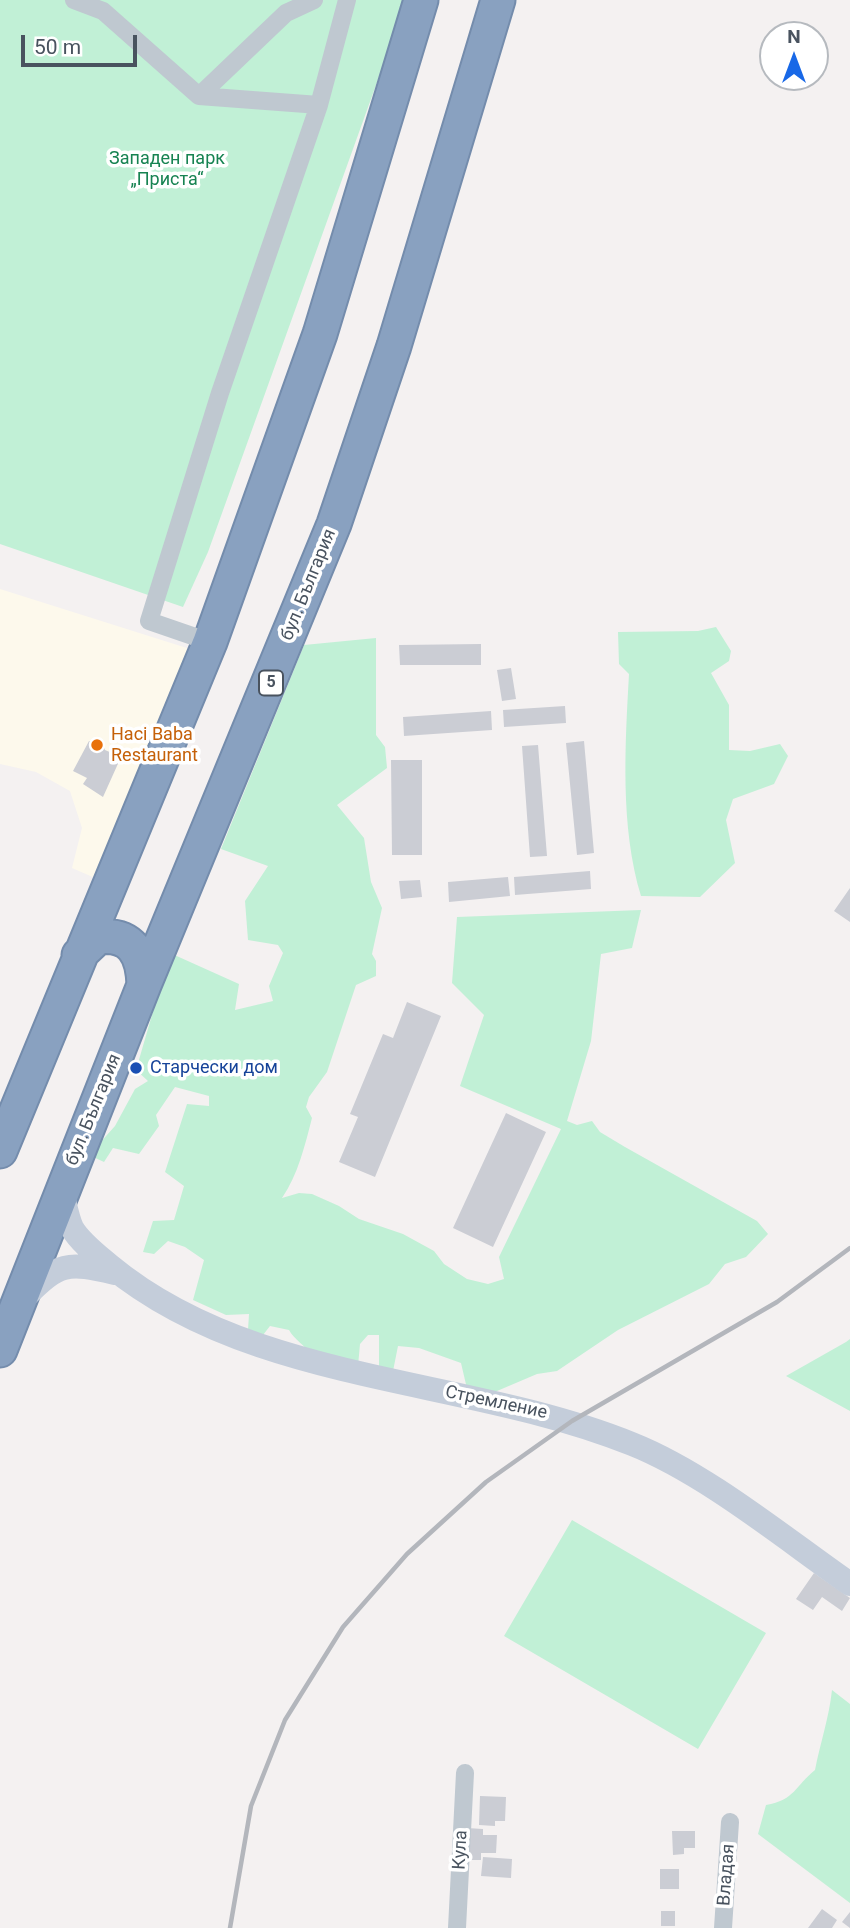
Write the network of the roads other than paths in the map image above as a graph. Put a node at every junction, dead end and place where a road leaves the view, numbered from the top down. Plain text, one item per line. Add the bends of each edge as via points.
1 (74, 0) edge
2 (314, 0) edge
3 (347, 0) edge
4 (421, 0) edge
5 (498, 0) edge
6 (199, 96) junction
7 (319, 105) junction
8 (209, 642) junction
9 (79, 955) junction
10 (144, 985) junction
11 (0, 1151) edge
12 (62, 1192) junction
13 (119, 1274) junction
14 (19, 1303) junction
15 (0, 1350) edge
16 (850, 1584) edge
17 (465, 1773) dead end
18 (730, 1822) dead end
19 (457, 1928) edge
20 (723, 1928) edge

1 - 6 street via 103,11
2 - 6 street via 286,13
3 - 7 street
4 - 8 highway via 320,334
5 - 10 highway, бул. България / 5 via 394,346 334,524
6 - 7 street
7 - 8 street via 219,393 149,621
8 - 9 highway
9 - 10 highway via 98,937 119,938 137,950
9 - 11 highway
10 - 12 highway, бул. България / 5
12 - 13 street via 73,1229
12 - 14 highway, бул. България / 5
13 - 14 street via 82,1265 65,1268 49,1273
13 - 16 street, Стремление via 165,1305 239,1337 419,1387 572,1420 635,1445 746,1510
14 - 15 highway, бул. България / 5
17 - 19 street, Кула
18 - 20 street, Владая

